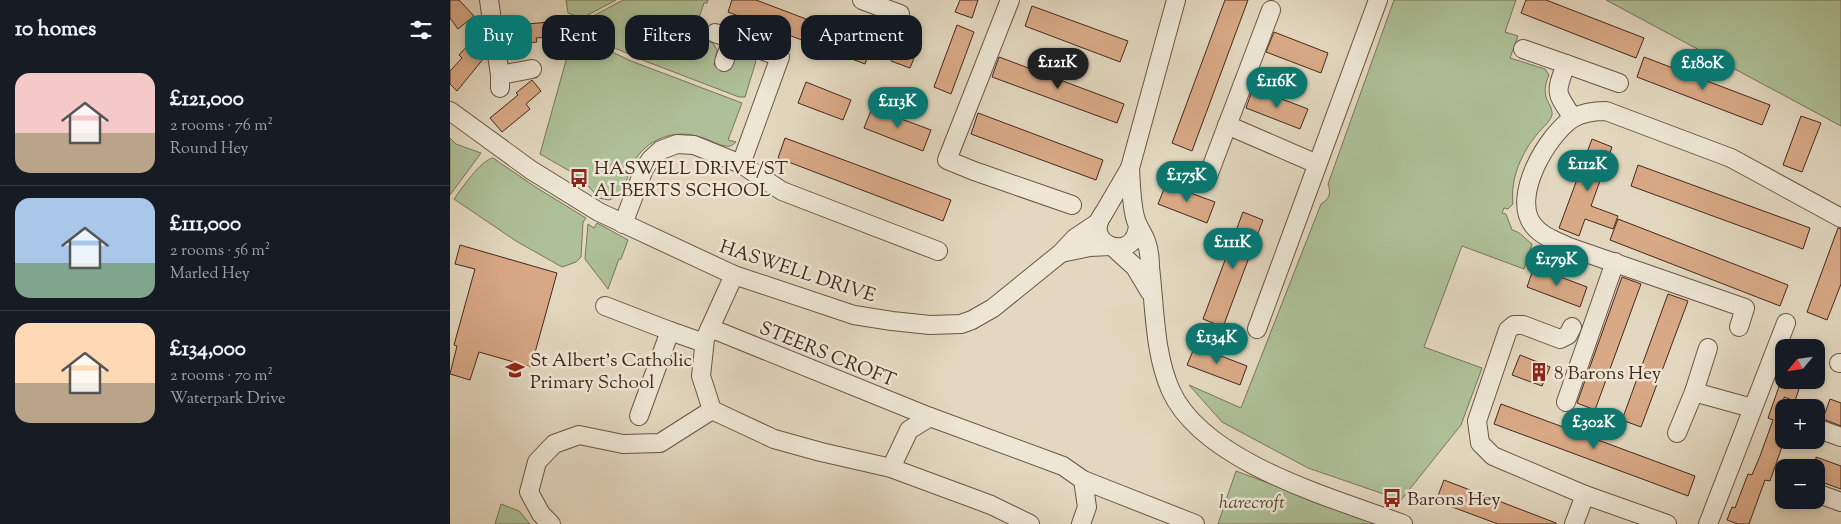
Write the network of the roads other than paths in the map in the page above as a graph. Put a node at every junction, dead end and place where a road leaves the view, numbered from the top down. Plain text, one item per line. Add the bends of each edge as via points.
1 (489, 0) edge
2 (862, 0) edge
3 (1010, 0) edge
4 (1176, 0) edge
5 (1378, 0) edge
6 (1271, 10) dead end
7 (900, 14) dead end
8 (1523, 49) dead end
9 (724, 62) dead end
10 (1566, 64) junction
11 (532, 69) dead end
12 (1619, 83) dead end
13 (450, 111) edge
14 (1573, 118) junction
15 (1227, 125) junction
16 (740, 164) junction
17 (1317, 164) junction
18 (1130, 168) junction
19 (1208, 176) dead end
20 (1072, 206) dead end
21 (1100, 218) junction
22 (1841, 218) edge
23 (1137, 222) junction
24 (623, 224) junction
25 (1111, 247) junction
26 (938, 251) dead end
27 (1061, 253) junction
28 (1615, 262) junction
29 (734, 275) junction
30 (1152, 294) junction
31 (605, 306) dead end
32 (1786, 323) dead end
33 (1739, 327) dead end
34 (1257, 329) dead end
35 (670, 331) junction
36 (707, 335) junction
37 (1587, 342) junction
38 (1708, 348) dead end
39 (1694, 392) junction
40 (1566, 402) dead end
41 (1752, 408) junction
42 (712, 410) junction
43 (639, 416) dead end
44 (930, 417) junction
45 (1825, 431) edge
46 (1677, 433) dead end
47 (1841, 437) edge
48 (891, 468) junction
49 (1083, 480) junction
50 (1585, 495) junction
51 (1825, 496) edge
52 (1841, 502) edge
53 (551, 524) edge
54 (1030, 524) edge
55 (1081, 524) edge
56 (1195, 524) edge
57 (1403, 524) edge
58 (1574, 524) edge
59 (1667, 524) edge
60 (1708, 524) edge

1 - 11 street via 500,82
2 - 7 street
3 - 20 street via 947,160
4 - 18 street
5 - 17 street
6 - 15 street
8 - 10 street
9 - 16 street via 724,36 780,58
10 - 12 street
10 - 14 street via 1557,89
13 - 24 street, HASWELL DRIVE via 531,170
14 - 22 street via 1589,111 1615,114 1731,158
14 - 28 street via 1557,132 1535,166 1528,188 1528,216 1542,235
15 - 17 street
15 - 19 street
16 - 24 street via 694,145 677,144 661,150 644,169
16 - 26 street via 782,191
17 - 34 street
18 - 21 street
18 - 23 street
21 - 23 street via 1113,208 1119,208 1126,210
21 - 25 street via 1101,239
21 - 27 street, HASWELL DRIVE
23 - 25 street via 1131,243 1119,248
23 - 30 street via 1146,241
24 - 29 street, HASWELL DRIVE
25 - 27 street, HASWELL DRIVE via 1090,247
25 - 30 street via 1135,267
27 - 29 street, HASWELL DRIVE via 983,316 954,324 930,325 854,315
28 - 33 street via 1745,308
28 - 37 street
29 - 36 street
30 - 57 street via 1164,371 1182,410 1198,427 1234,454 1265,470 1309,490
31 - 35 street, STEERS CROFT
32 - 41 street
35 - 36 street, STEERS CROFT
35 - 43 street
36 - 42 street via 701,376
36 - 44 street, STEERS CROFT
37 - 40 street
37 - 50 street via 1570,331 1560,338 1514,325 1508,330 1477,422 1480,443 1493,456
38 - 39 street
39 - 41 street
39 - 46 street
41 - 60 street
42 - 48 street via 774,439
42 - 53 street via 660,443 623,444 579,435 554,444 537,462 529,492 541,514
44 - 48 street via 909,430
44 - 49 street, STEERS CROFT via 1063,466
45 - 47 street
48 - 54 street via 991,505
49 - 55 street via 1088,507
49 - 56 street, STEERS CROFT
50 - 58 street
50 - 59 street
51 - 52 street

